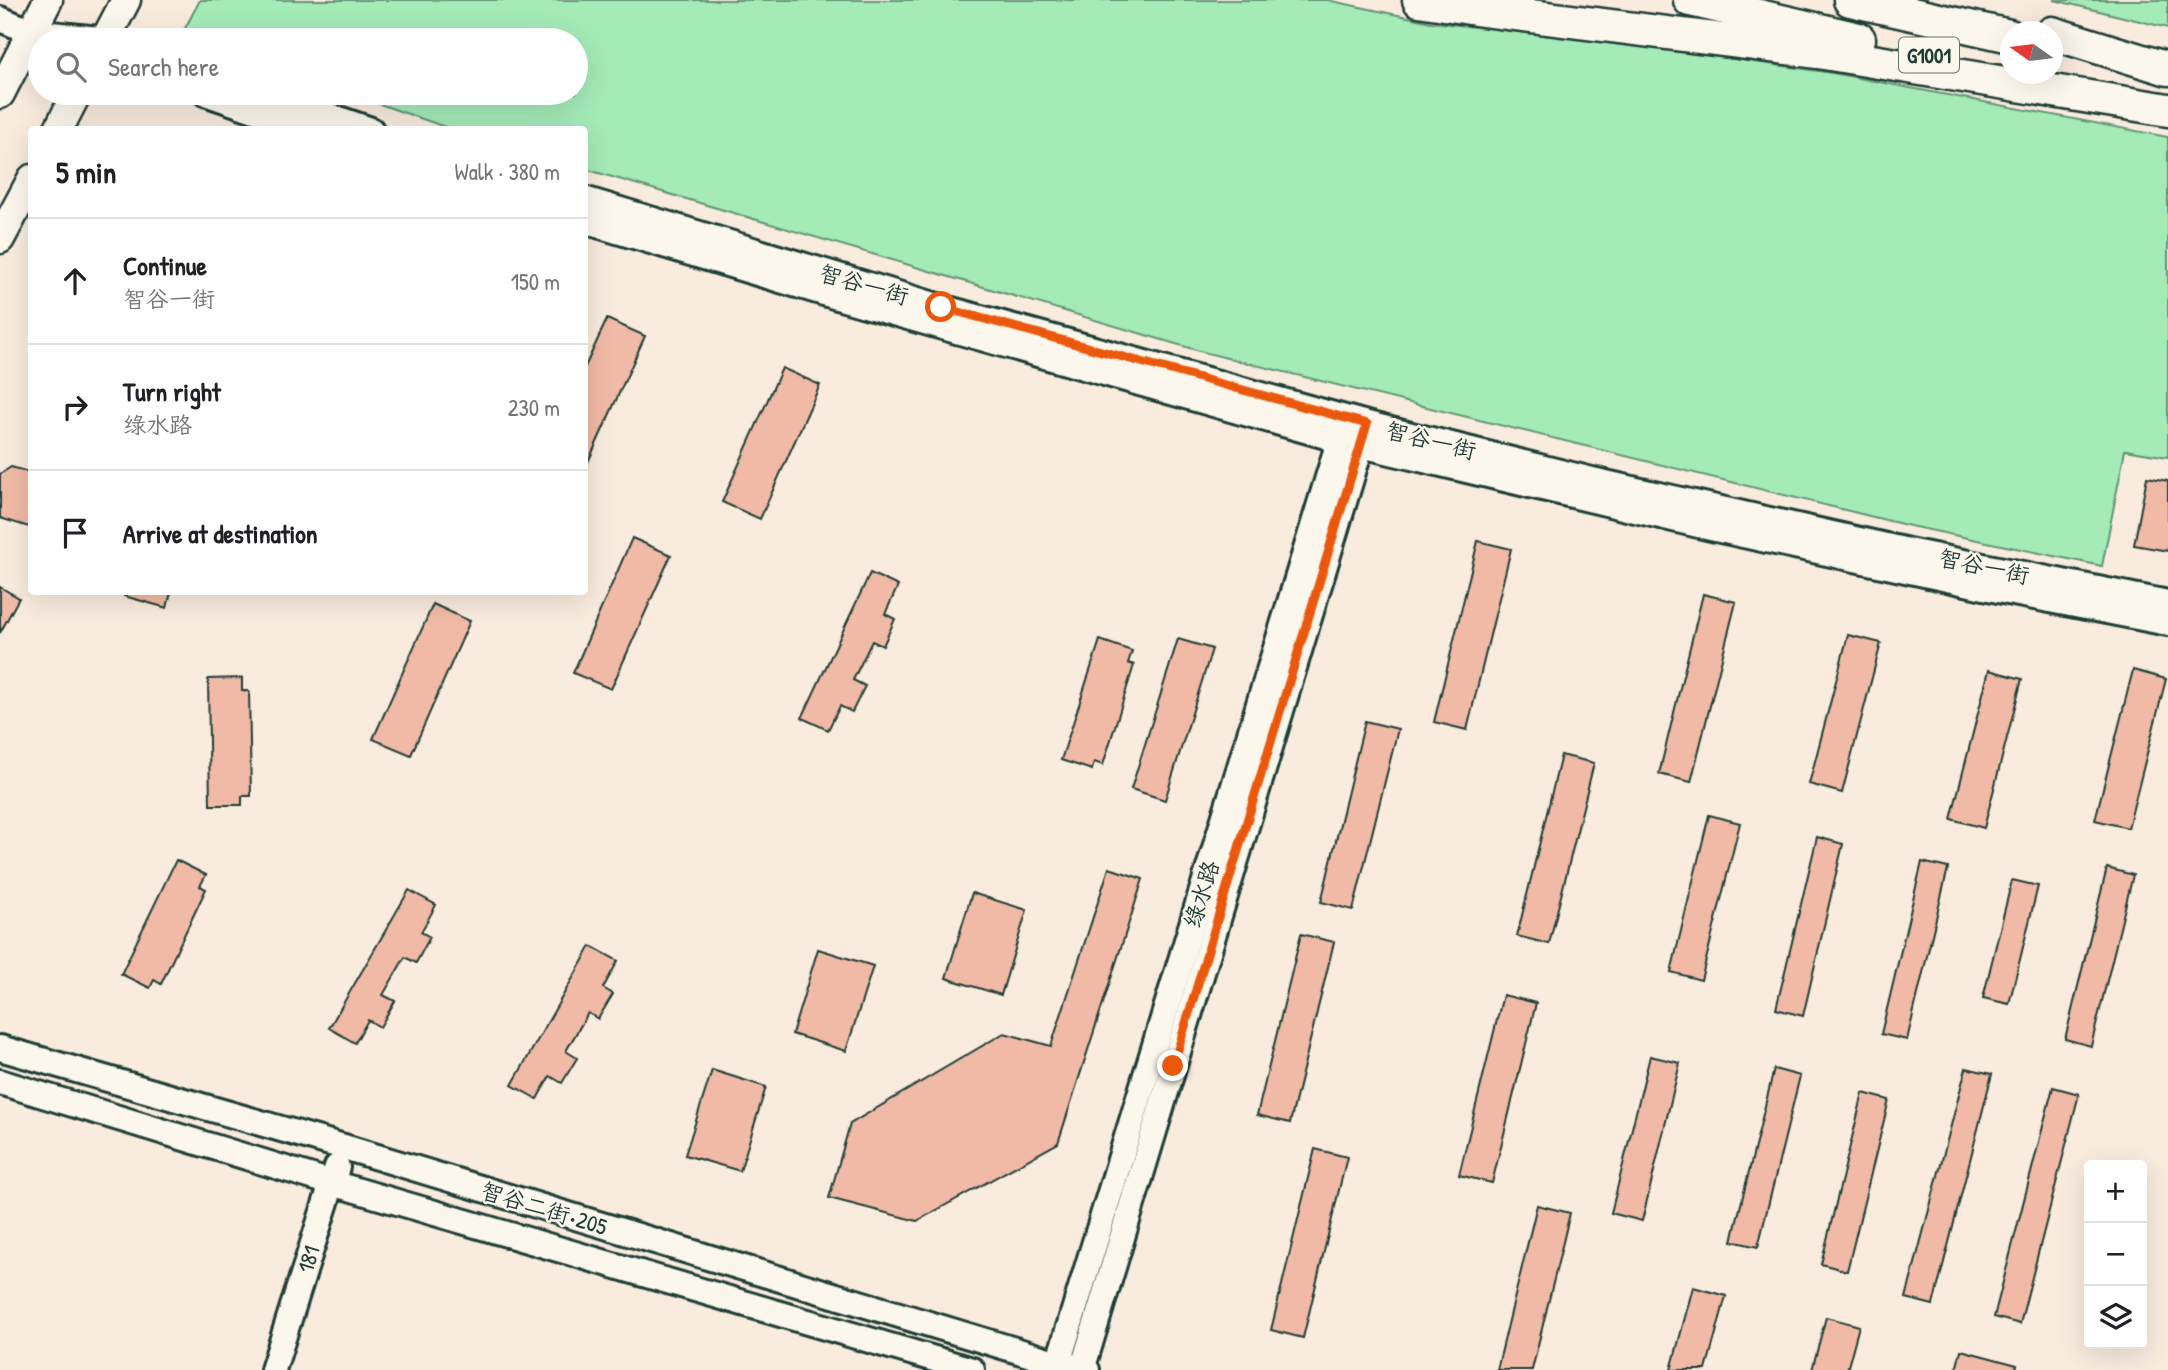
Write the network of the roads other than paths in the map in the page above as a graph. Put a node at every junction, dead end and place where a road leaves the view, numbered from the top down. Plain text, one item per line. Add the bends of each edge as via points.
1 (48, 0) edge
2 (126, 0) edge
3 (1419, 0) edge
4 (1690, 0) edge
5 (1850, 0) edge
6 (1954, 0) edge
7 (0, 19) edge
8 (2018, 21) edge
9 (34, 28) edge
10 (112, 28) edge
11 (28, 30) edge
12 (2000, 34) edge
13 (2063, 36) edge
14 (28, 40) edge
15 (2063, 47) edge
16 (2168, 70) edge
17 (0, 94) edge
18 (71, 105) edge
19 (240, 105) edge
20 (298, 105) edge
21 (2168, 110) edge
22 (60, 126) edge
23 (300, 126) edge
24 (359, 126) edge
25 (28, 186) edge
26 (588, 201) edge
27 (588, 222) edge
28 (0, 239) edge
29 (1353, 432) junction
30 (2168, 603) edge
31 (2168, 623) edge
32 (0, 1048) edge
33 (0, 1082) edge
34 (344, 1147) junction
35 (332, 1183) junction
36 (1057, 1367) edge
37 (273, 1370) edge
38 (972, 1370) edge
39 (1084, 1370) edge

1 - 9 main road
2 - 10 main road
3 - 21 highway via 1818,52
4 - 21 highway, G1001
5 - 12 highway, G1001
6 - 8 highway
7 - 11 main road
13 - 16 highway
14 - 17 main road
15 - 16 highway
18 - 22 main road
19 - 23 main road
20 - 24 main road
25 - 28 main road
26 - 29 main road, 智谷一街
27 - 29 main road, 智谷一街 via 850,301
29 - 30 main road, 智谷一街
29 - 31 main road, 智谷一街 via 1712,528
29 - 36 main road, 绿水路
29 - 39 main road, 绿水路
32 - 34 main road, 智谷二街•205
33 - 35 main road, 智谷二街•205
34 - 35 main road, 181
34 - 36 main road, 智谷二街•205
35 - 37 main road, 181
35 - 38 main road, 智谷二街•205
36 - 39 main road, 智谷二街•205

